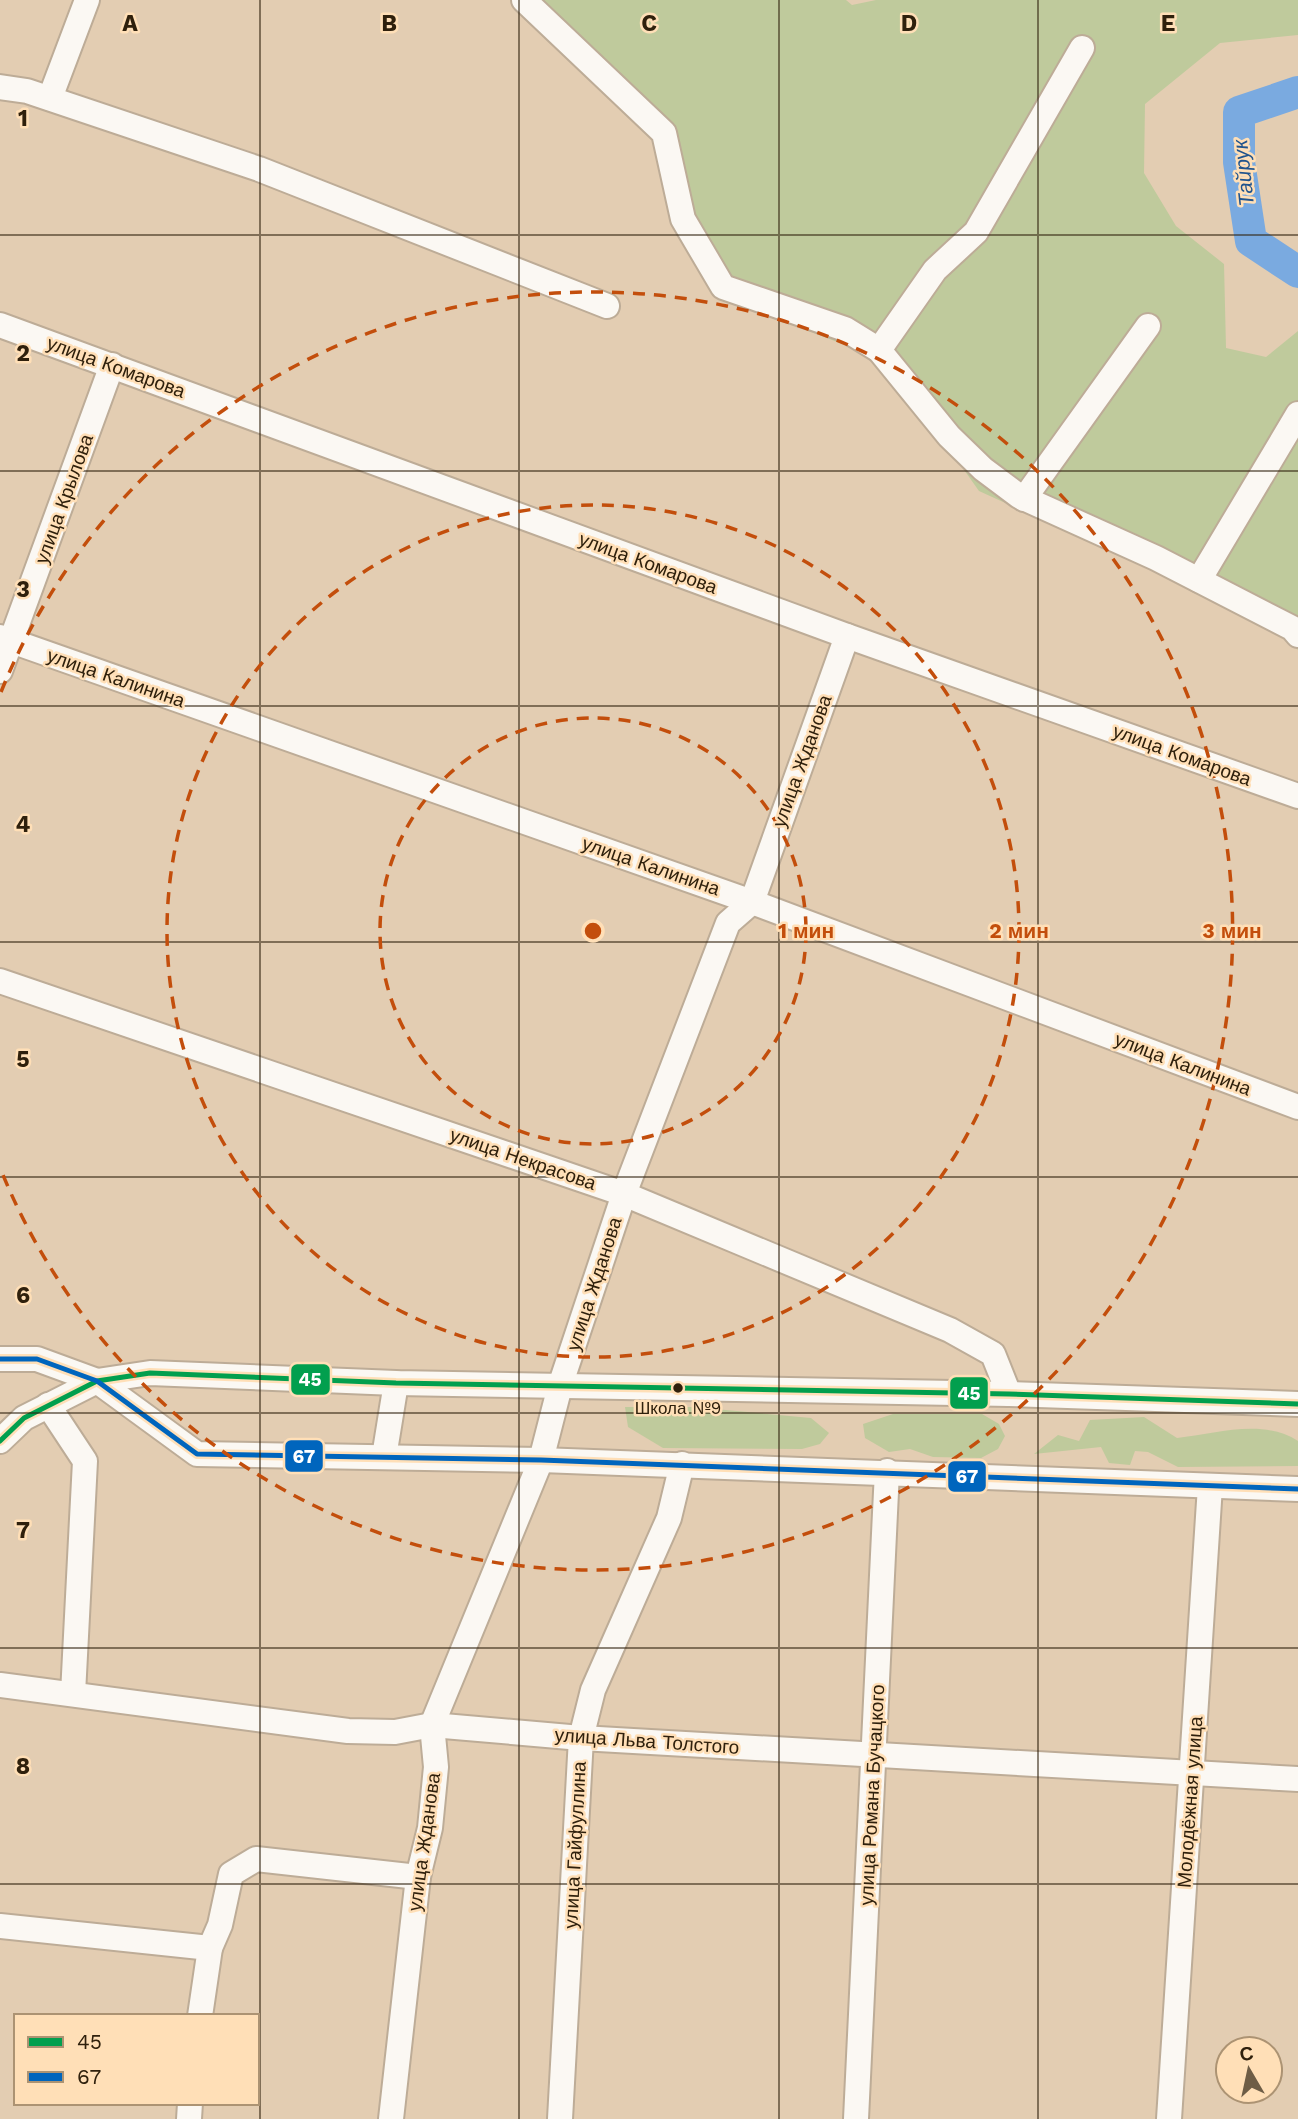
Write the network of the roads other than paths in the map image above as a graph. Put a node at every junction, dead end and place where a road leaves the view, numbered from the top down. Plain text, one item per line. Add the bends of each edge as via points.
1 (87, 0) edge
2 (524, 0) edge
3 (1082, 48) dead end
4 (0, 87) edge
5 (50, 98) junction
6 (607, 306) dead end
7 (0, 325) edge
8 (1148, 326) dead end
9 (879, 350) junction
10 (113, 365) junction
11 (1298, 414) edge
12 (1024, 499) junction
13 (1199, 580) junction
14 (1298, 635) edge
15 (847, 636) junction
16 (6, 639) edge
17 (0, 671) edge
18 (1298, 796) edge
19 (752, 902) junction
20 (0, 981) edge
21 (1298, 1107) edge
22 (624, 1194) junction
23 (0, 1359) edge
24 (97, 1381) junction
25 (396, 1383) junction
26 (560, 1386) junction
27 (1009, 1394) junction
28 (1298, 1404) edge
29 (48, 1405) junction
30 (0, 1441) edge
31 (384, 1457) junction
32 (541, 1460) junction
33 (682, 1464) junction
34 (887, 1471) junction
35 (1210, 1486) junction
36 (1298, 1489) edge
37 (0, 1685) edge
38 (73, 1694) junction
39 (432, 1726) junction
40 (581, 1738) junction
41 (874, 1755) junction
42 (1192, 1773) junction
43 (1298, 1779) edge
44 (418, 1877) junction
45 (0, 1929) edge
46 (210, 1948) junction
47 (200, 2014) edge
48 (391, 2119) edge
49 (559, 2119) edge
50 (856, 2119) edge
51 (1169, 2119) edge

1 - 5 street
2 - 9 street via 664,133 683,219 723,287 845,329
3 - 9 street via 976,232 935,270
4 - 5 street
5 - 6 street via 259,169
7 - 10 street, улица Комарова
8 - 12 street
9 - 12 street via 950,436 983,469
10 - 15 street, улица Комарова
10 - 16 street, улица Крылова
11 - 13 street
12 - 13 street
13 - 14 street
15 - 18 street, улица Комарова
15 - 19 street, улица Жданова
16 - 17 street, улица Крылова
16 - 19 street, улица Калинина
19 - 21 street, улица Калинина
19 - 22 street, улица Жданова via 728,923
20 - 22 street, улица Некрасова
22 - 26 street, улица Жданова
22 - 27 street, улица Некрасова via 950,1330 993,1354
23 - 24 street via 37,1359
24 - 25 street via 150,1373
24 - 29 street
24 - 31 street via 197,1454
25 - 26 street
25 - 31 street
26 - 27 street
26 - 32 street, улица Жданова
27 - 28 street
29 - 30 street via 24,1418
29 - 38 street via 85,1461
31 - 32 street
32 - 33 street
32 - 39 street, улица Жданова
33 - 34 street
33 - 40 street, улица Гайфуллина via 669,1518 593,1690
34 - 35 street
34 - 41 street, улица Романа Бучацкого
35 - 36 street
35 - 42 street, Молодёжная улица
37 - 38 street, улица Льва Толстого
38 - 39 street, улица Льва Толстого via 348,1731 396,1732
39 - 40 street, улица Льва Толстого
39 - 44 street, улица Жданова via 436,1767 430,1828
40 - 41 street, улица Льва Толстого
40 - 49 street, улица Гайфуллина
41 - 42 street, улица Льва Толстого
41 - 50 street, улица Романа Бучацкого
42 - 43 street, улица Льва Толстого
42 - 51 street, Молодёжная улица
44 - 46 street via 256,1859 231,1874
44 - 48 street, улица Жданова
45 - 46 street
46 - 47 street

